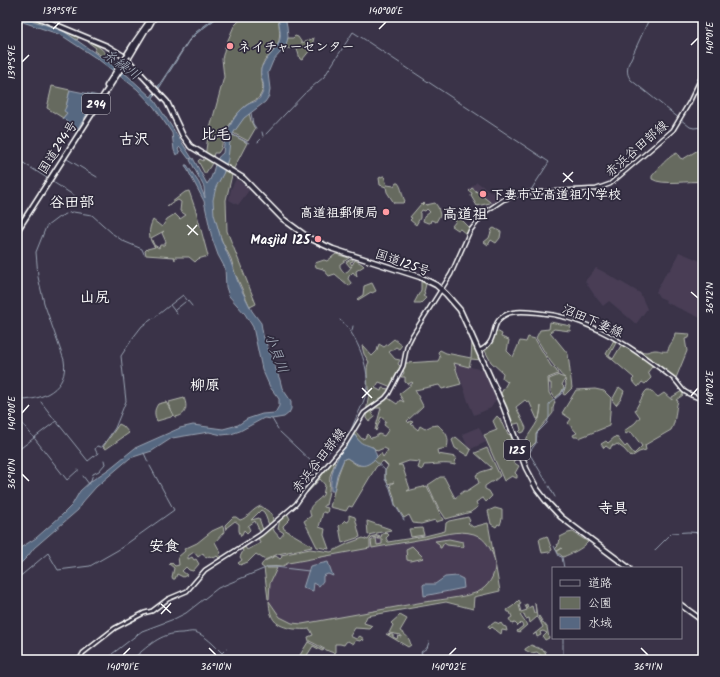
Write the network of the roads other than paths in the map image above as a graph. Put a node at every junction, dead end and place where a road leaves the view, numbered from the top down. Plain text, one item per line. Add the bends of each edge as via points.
1 (37, 17) edge
2 (153, 17) edge
3 (126, 58) junction
4 (703, 74) edge
5 (17, 230) edge
6 (441, 289) junction
7 (479, 351) junction
8 (703, 400) edge
9 (628, 567) edge
10 (682, 606) edge
11 (703, 621) edge
12 (79, 660) edge

1 - 3 highway, 国道125号 / 125 via 107,46
2 - 3 highway, 294
3 - 5 highway, 国道294号 / 294
3 - 6 highway, 国道125号 / 125 via 169,105 181,134 190,146 243,178 283,219 309,238 333,250 420,277
4 - 6 main road, 赤浜谷田部線 via 671,132 606,186 596,189 524,192 494,205 472,228 454,269
6 - 7 highway, 国道125号 / 125 via 460,310
6 - 12 main road, 赤浜谷田部線 via 410,339 403,366 389,393 364,413 346,443 296,504 261,534 204,570 187,591 113,630
7 - 8 main road, 沼田下妻線 via 490,343 496,325 506,314 517,311 556,314 573,319 627,345 671,377 685,392
7 - 9 highway, 国道125号 / 125 via 536,488 557,513
10 - 11 highway

